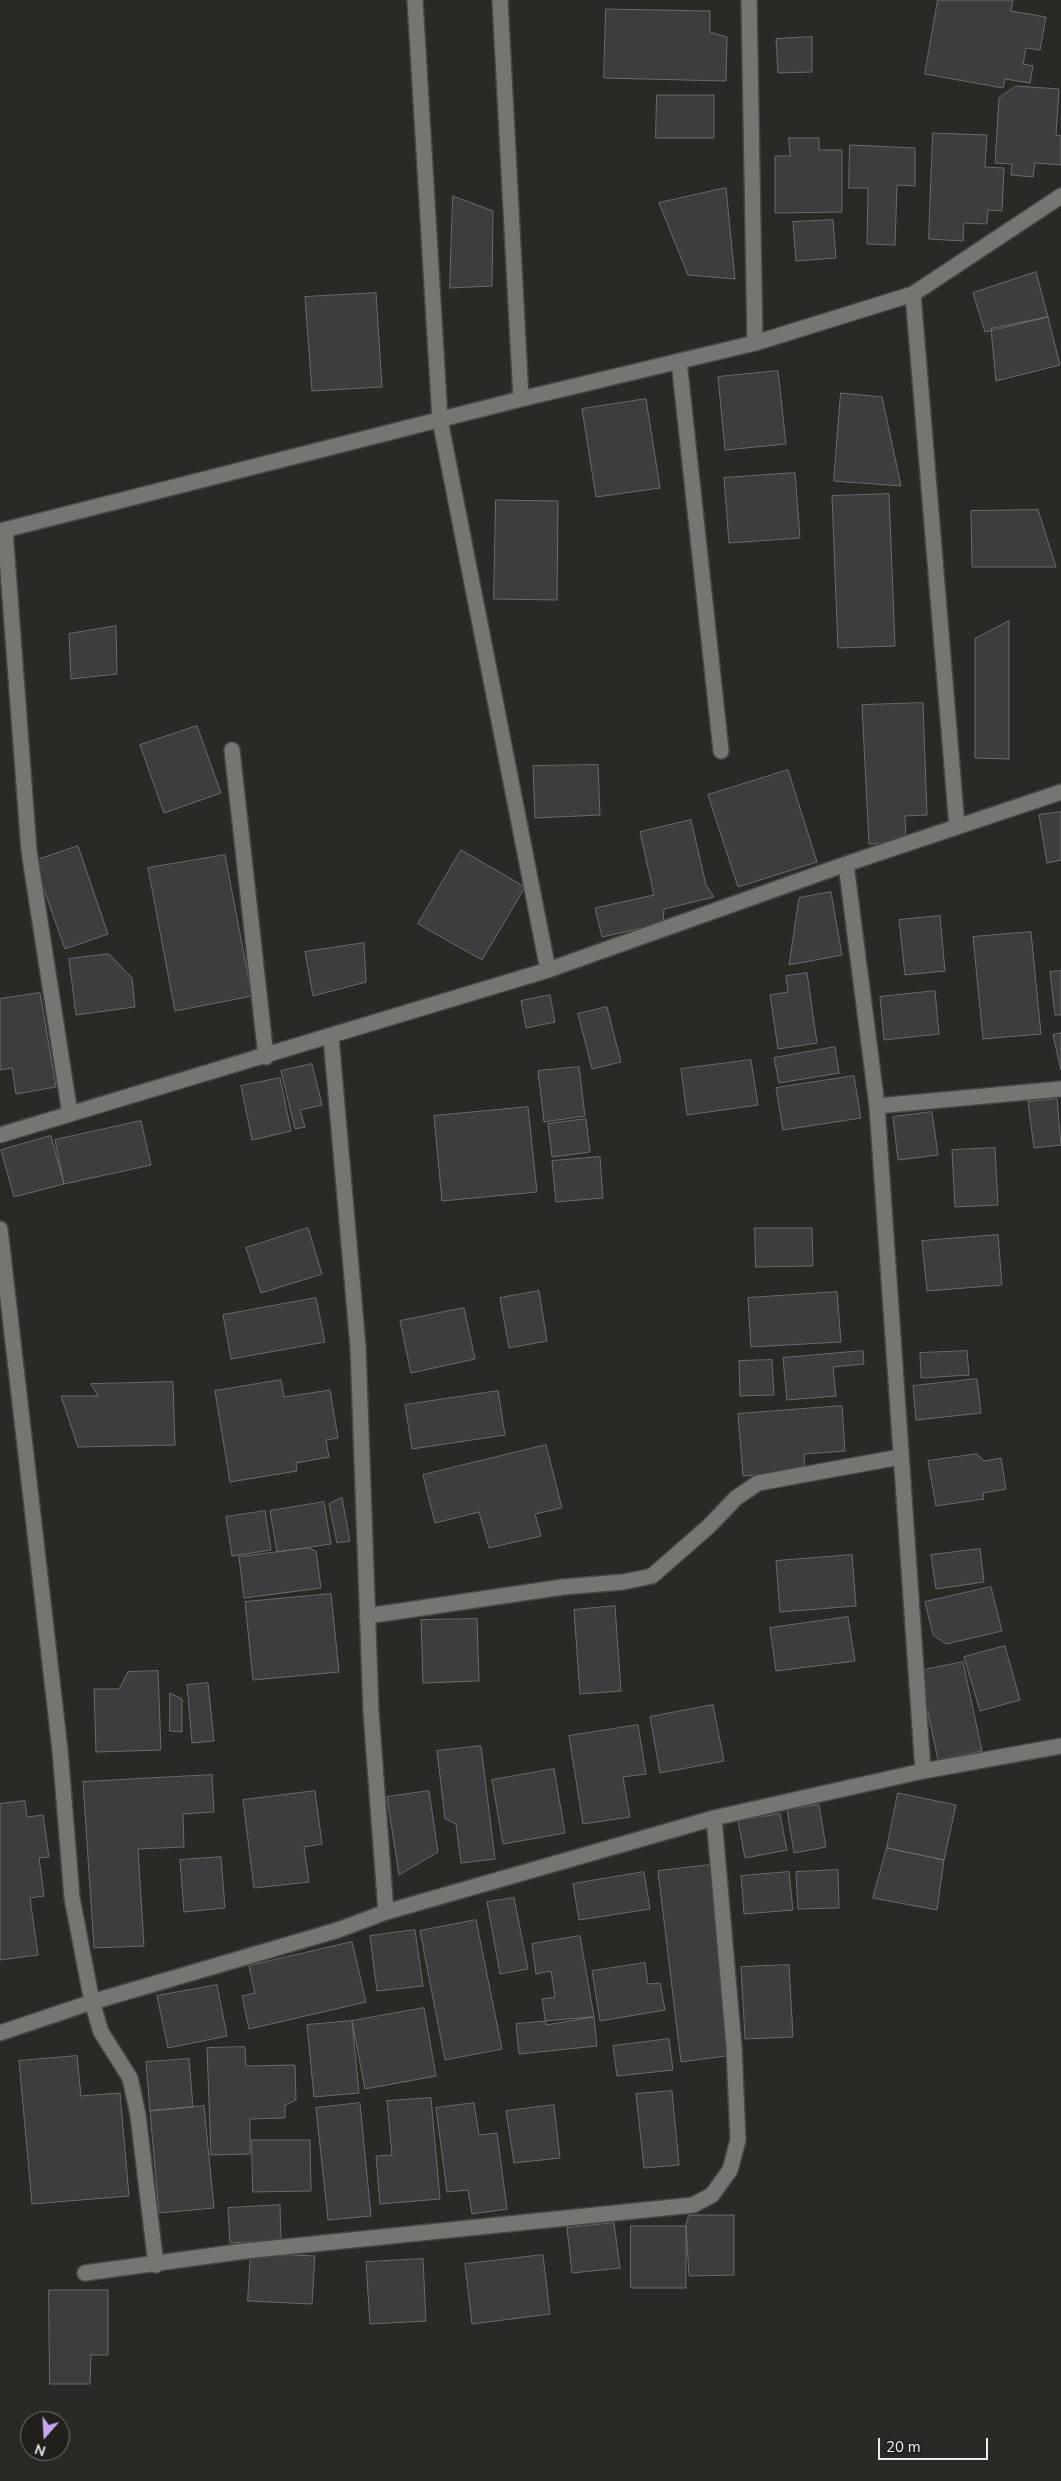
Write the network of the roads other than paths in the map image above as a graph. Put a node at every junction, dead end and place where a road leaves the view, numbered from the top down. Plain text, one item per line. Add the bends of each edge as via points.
1 (415, 0) edge
2 (500, 0) edge
3 (749, 0) edge
4 (1061, 196) edge
5 (913, 294) junction
6 (755, 343) junction
7 (679, 361) junction
8 (521, 399) junction
9 (440, 420) junction
10 (2, 531) edge
11 (232, 750) dead end
12 (721, 751) dead end
13 (1061, 792) edge
14 (957, 827) junction
15 (846, 864) junction
16 (548, 970) junction
17 (331, 1036) junction
18 (266, 1057) junction
19 (1061, 1089) edge
20 (878, 1106) junction
21 (70, 1114) junction
22 (0, 1135) edge
23 (0, 1230) edge
24 (900, 1457) junction
25 (367, 1616) junction
26 (1061, 1746) edge
27 (923, 1771) junction
28 (714, 1818) junction
29 (386, 1912) junction
30 (92, 2002) junction
31 (0, 2033) edge
32 (156, 2264) junction
33 (85, 2273) dead end

1 - 9 street
2 - 8 street
3 - 6 street
4 - 5 street
5 - 6 street
5 - 14 street
6 - 7 street
7 - 8 street
7 - 12 street
8 - 9 street
9 - 10 street
9 - 16 street
10 - 21 street via 29,851
11 - 18 street
13 - 14 street
14 - 15 street
15 - 16 street
15 - 20 street
16 - 17 street
17 - 18 street
17 - 25 street via 358,1347
18 - 21 street
19 - 20 street
20 - 24 street
21 - 22 street
23 - 30 street via 60,1750 72,1898
24 - 25 street via 758,1483 736,1498 652,1576
24 - 27 street
25 - 29 street
26 - 27 street
27 - 28 street
28 - 29 street
28 - 32 street via 734,2047 738,2140 730,2170 712,2194 693,2205 416,2232
29 - 30 street via 338,1930
30 - 31 street
30 - 32 street via 101,2032 130,2078 138,2115
32 - 33 street

